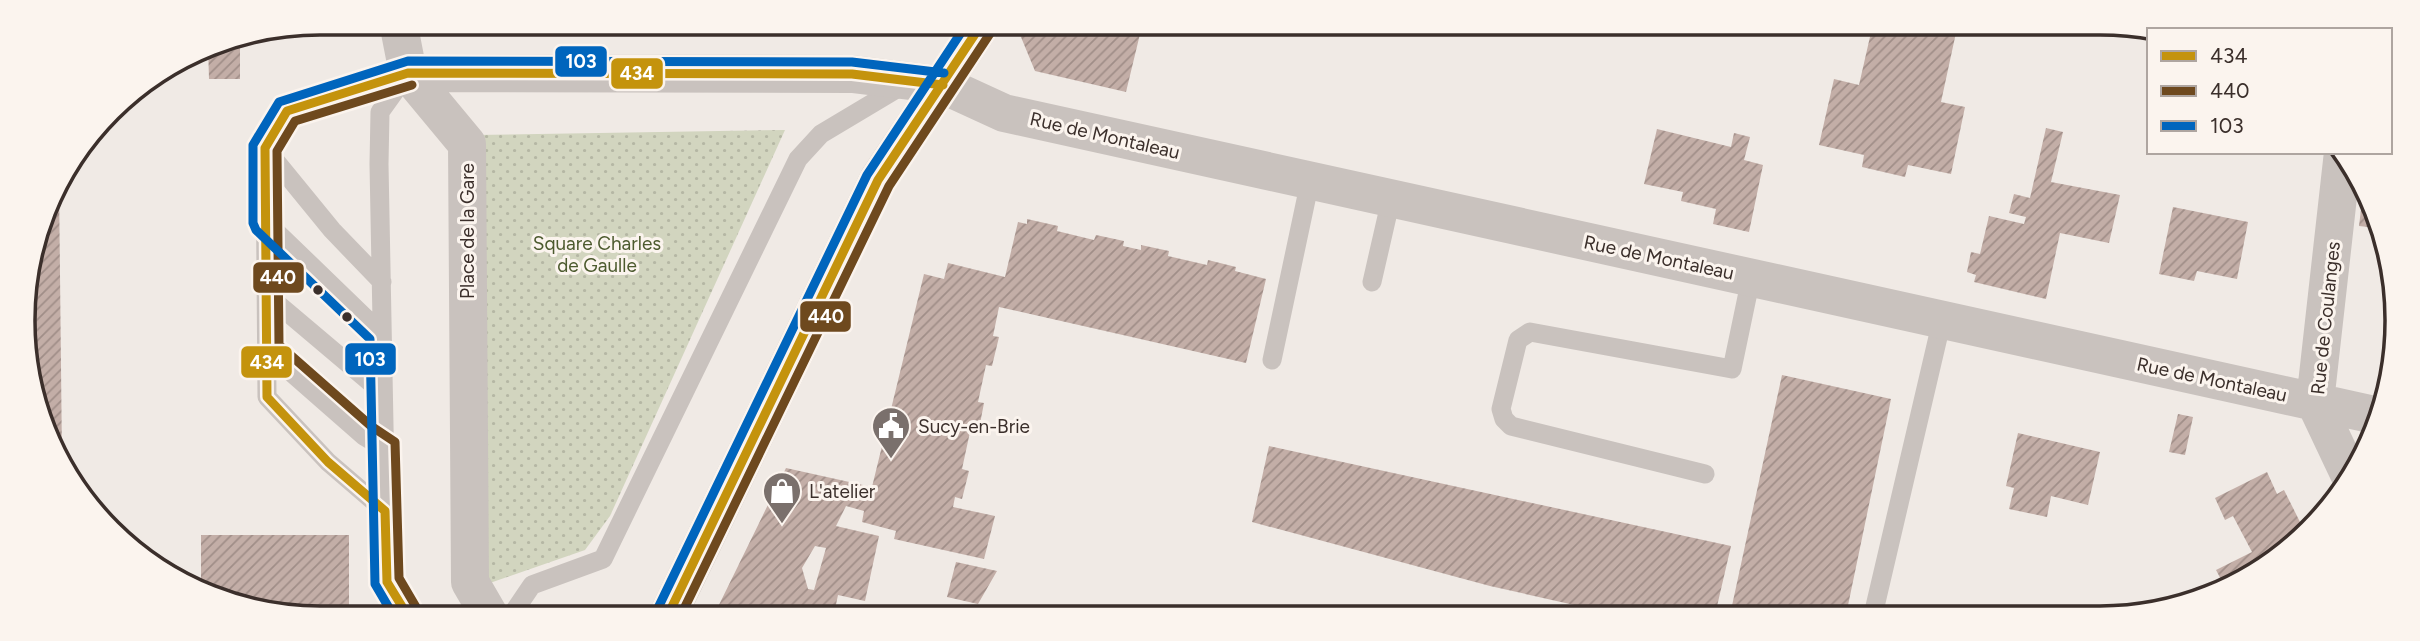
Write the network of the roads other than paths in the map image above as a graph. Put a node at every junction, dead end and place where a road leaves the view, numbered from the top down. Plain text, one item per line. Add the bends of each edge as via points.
1 (401, 35) edge
2 (972, 35) edge
3 (408, 73) junction
4 (927, 83) junction
5 (265, 148) junction
6 (2341, 169) edge
7 (1310, 181) junction
8 (1391, 199) junction
9 (265, 221) junction
10 (1751, 278) junction
11 (382, 282) junction
12 (1372, 282) dead end
13 (267, 295) junction
14 (1942, 320) junction
15 (382, 334) junction
16 (267, 351) junction
17 (1272, 360) dead end
18 (383, 393) junction
19 (2315, 401) junction
20 (2369, 414) edge
21 (384, 449) junction
22 (2345, 465) edge
23 (1705, 474) dead end
24 (385, 511) junction
25 (402, 606) edge
26 (484, 606) edge
27 (518, 606) edge
28 (672, 606) edge
29 (1875, 606) edge

1 - 3 street
2 - 4 street
3 - 4 street via 852,74
3 - 5 lane via 288,111
3 - 11 lane via 380,112
3 - 26 street, Place de la Gare via 467,145 470,582
4 - 7 street, Rue de Montaleau via 1004,113
4 - 27 lane via 821,134 798,159 603,559 531,585
4 - 28 street
5 - 9 lane
5 - 11 lane
6 - 19 street, Rue de Coulanges
7 - 8 street, Rue de Montaleau
7 - 17 lane
8 - 10 street, Rue de Montaleau
8 - 12 lane
9 - 13 lane
9 - 15 lane
10 - 14 street, Rue de Montaleau
10 - 23 lane via 1732,369 1530,332 1518,340 1501,409 1511,426
11 - 15 lane
13 - 16 lane
13 - 18 lane
14 - 19 street, Rue de Montaleau
14 - 29 lane
15 - 18 lane
16 - 21 lane
16 - 24 lane via 267,397 328,463
18 - 21 lane
19 - 20 street, Rue de Montaleau
19 - 22 street, Rue de Coulanges
21 - 24 lane
24 - 25 lane via 387,582

